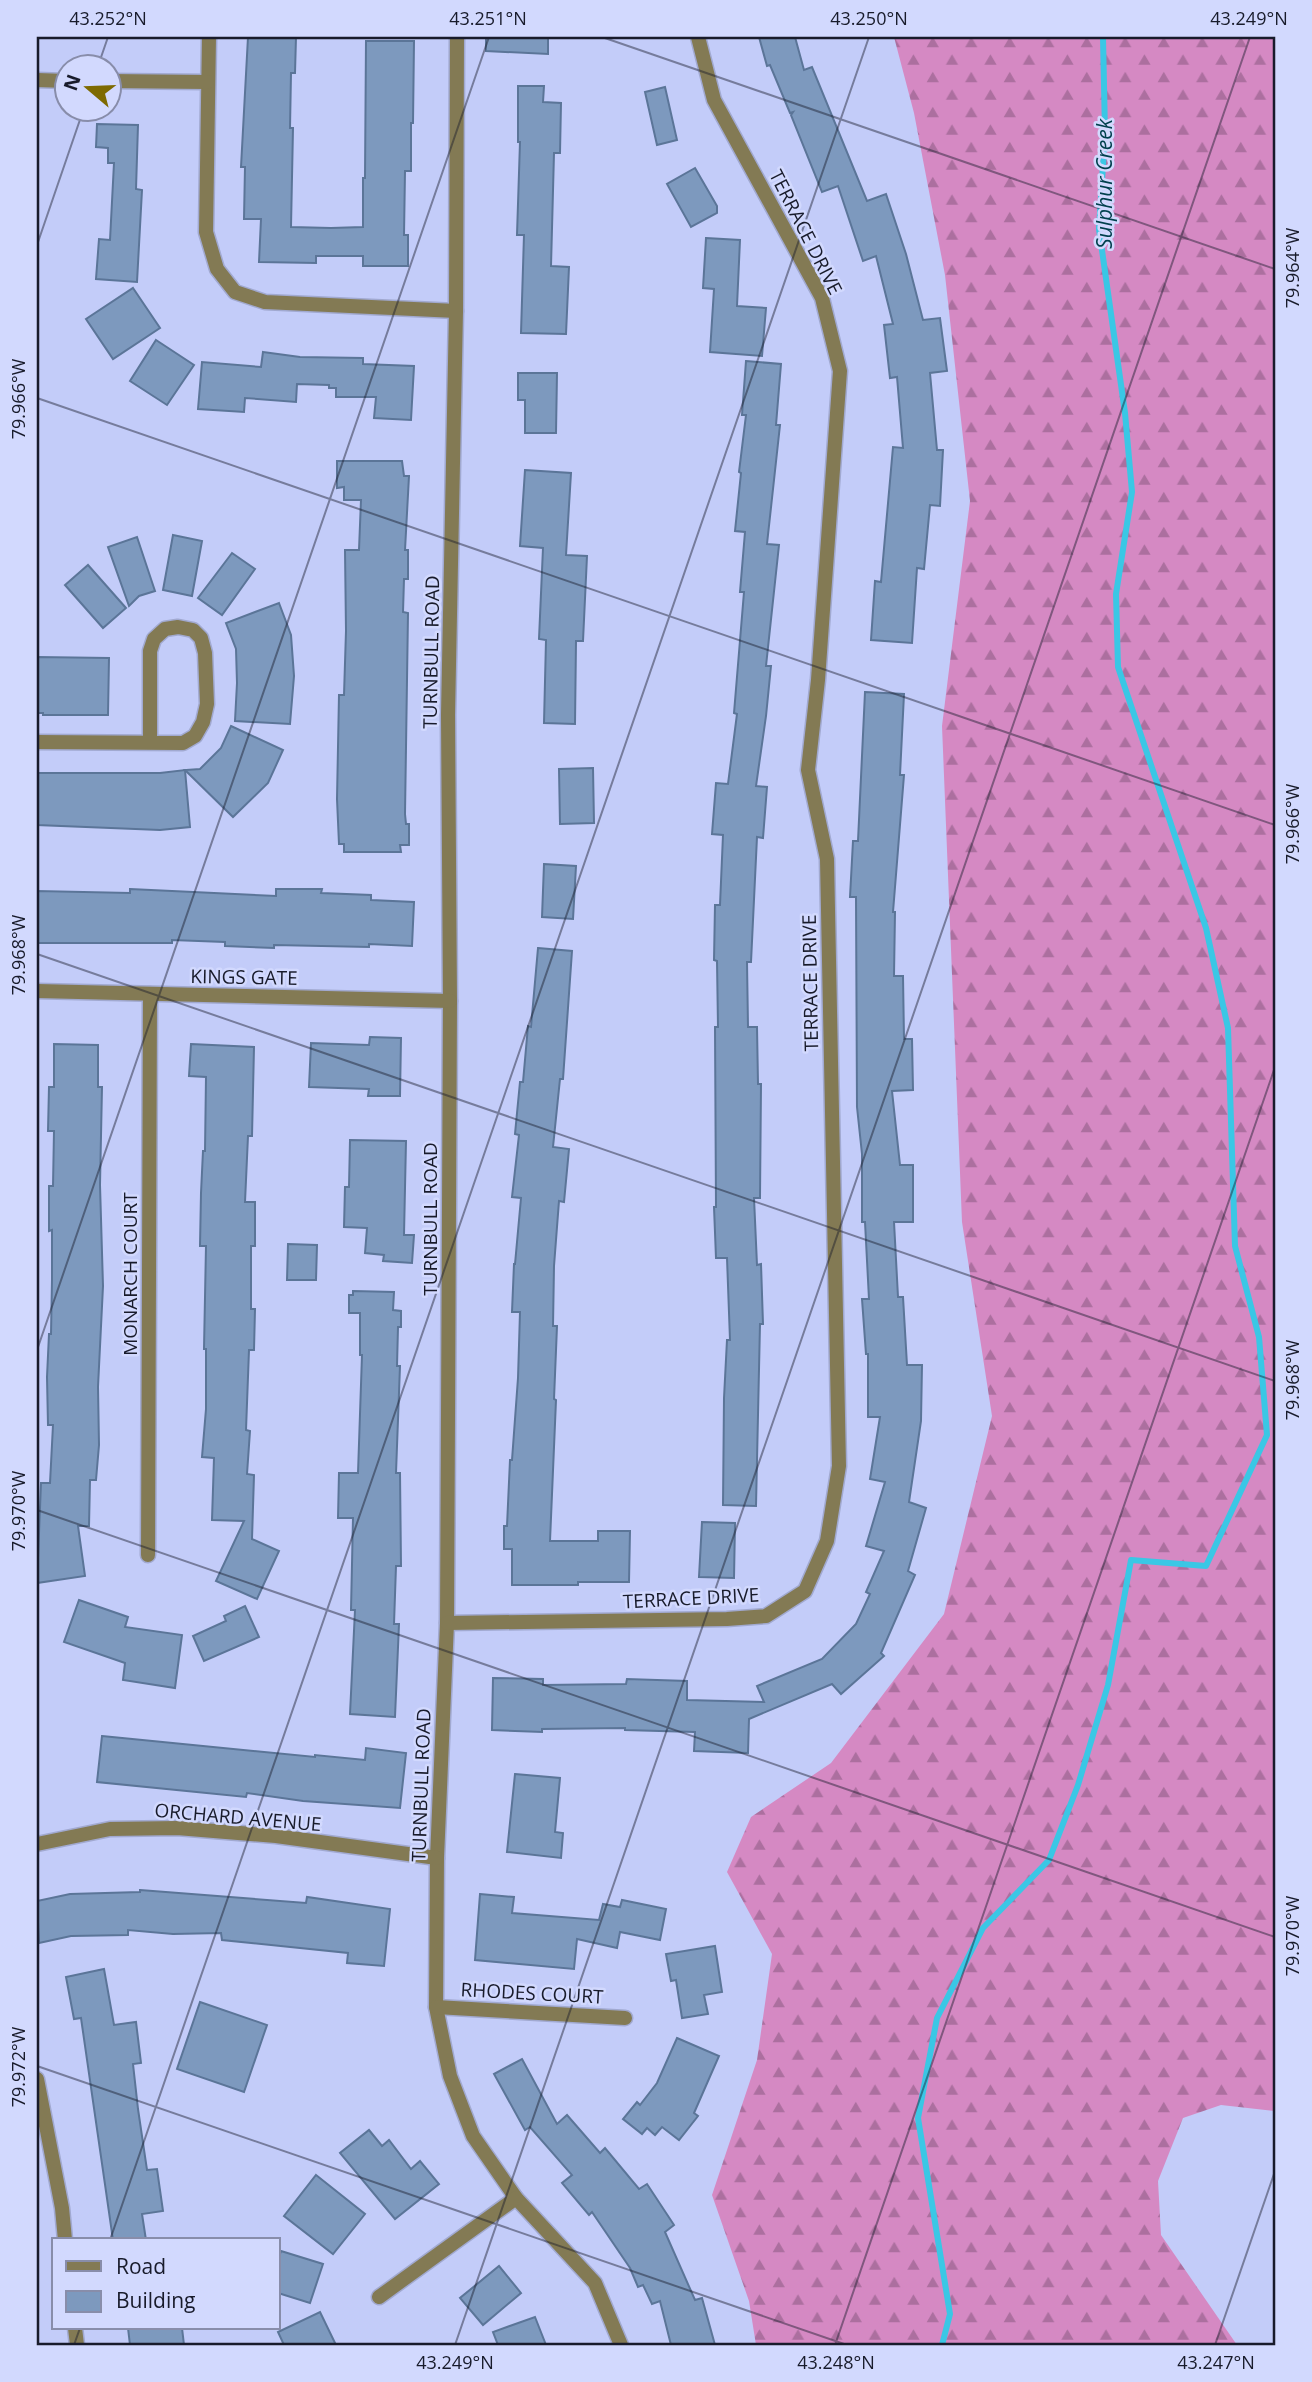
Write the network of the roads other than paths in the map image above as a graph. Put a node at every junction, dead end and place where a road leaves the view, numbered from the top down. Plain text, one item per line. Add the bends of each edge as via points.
1 (209, 37) edge
2 (457, 37) edge
3 (698, 37) edge
4 (122, 81) edge
5 (207, 82) junction
6 (456, 311) junction
7 (37, 742) edge
8 (150, 744) junction
9 (37, 991) edge
10 (150, 994) junction
11 (450, 1001) junction
12 (148, 1555) dead end
13 (447, 1623) junction
14 (37, 1844) edge
15 (437, 1858) junction
16 (436, 2007) junction
17 (625, 2018) dead end
18 (37, 2079) edge
19 (516, 2198) junction
20 (65, 2238) edge
21 (379, 2297) dead end
22 (621, 2345) edge

1 - 5 street
2 - 6 street, TURNBULL ROAD
3 - 13 street, TERRACE DRIVE via 714,100 822,298 840,371 808,770 827,859 839,1466 827,1542 805,1591 766,1616
4 - 5 street
5 - 6 street via 206,232 217,269 235,292 265,302
6 - 11 street, TURNBULL ROAD via 448,715
7 - 8 street
8 - 8 street via 183,743 195,736 203,722 205,653 201,638 192,630 165,629 154,639 150,651
9 - 10 street, KINGS GATE
10 - 11 street, KINGS GATE
10 - 12 street, MONARCH COURT
11 - 13 street, TURNBULL ROAD
13 - 15 street, TURNBULL ROAD
14 - 15 street, ORCHARD AVENUE via 110,1829 177,1828
15 - 16 street, TURNBULL ROAD
16 - 17 street, RHODES COURT
16 - 19 street, TURNBULL ROAD via 450,2076 473,2136
18 - 20 street
19 - 21 street
19 - 22 street, TURNBULL ROAD via 595,2283

